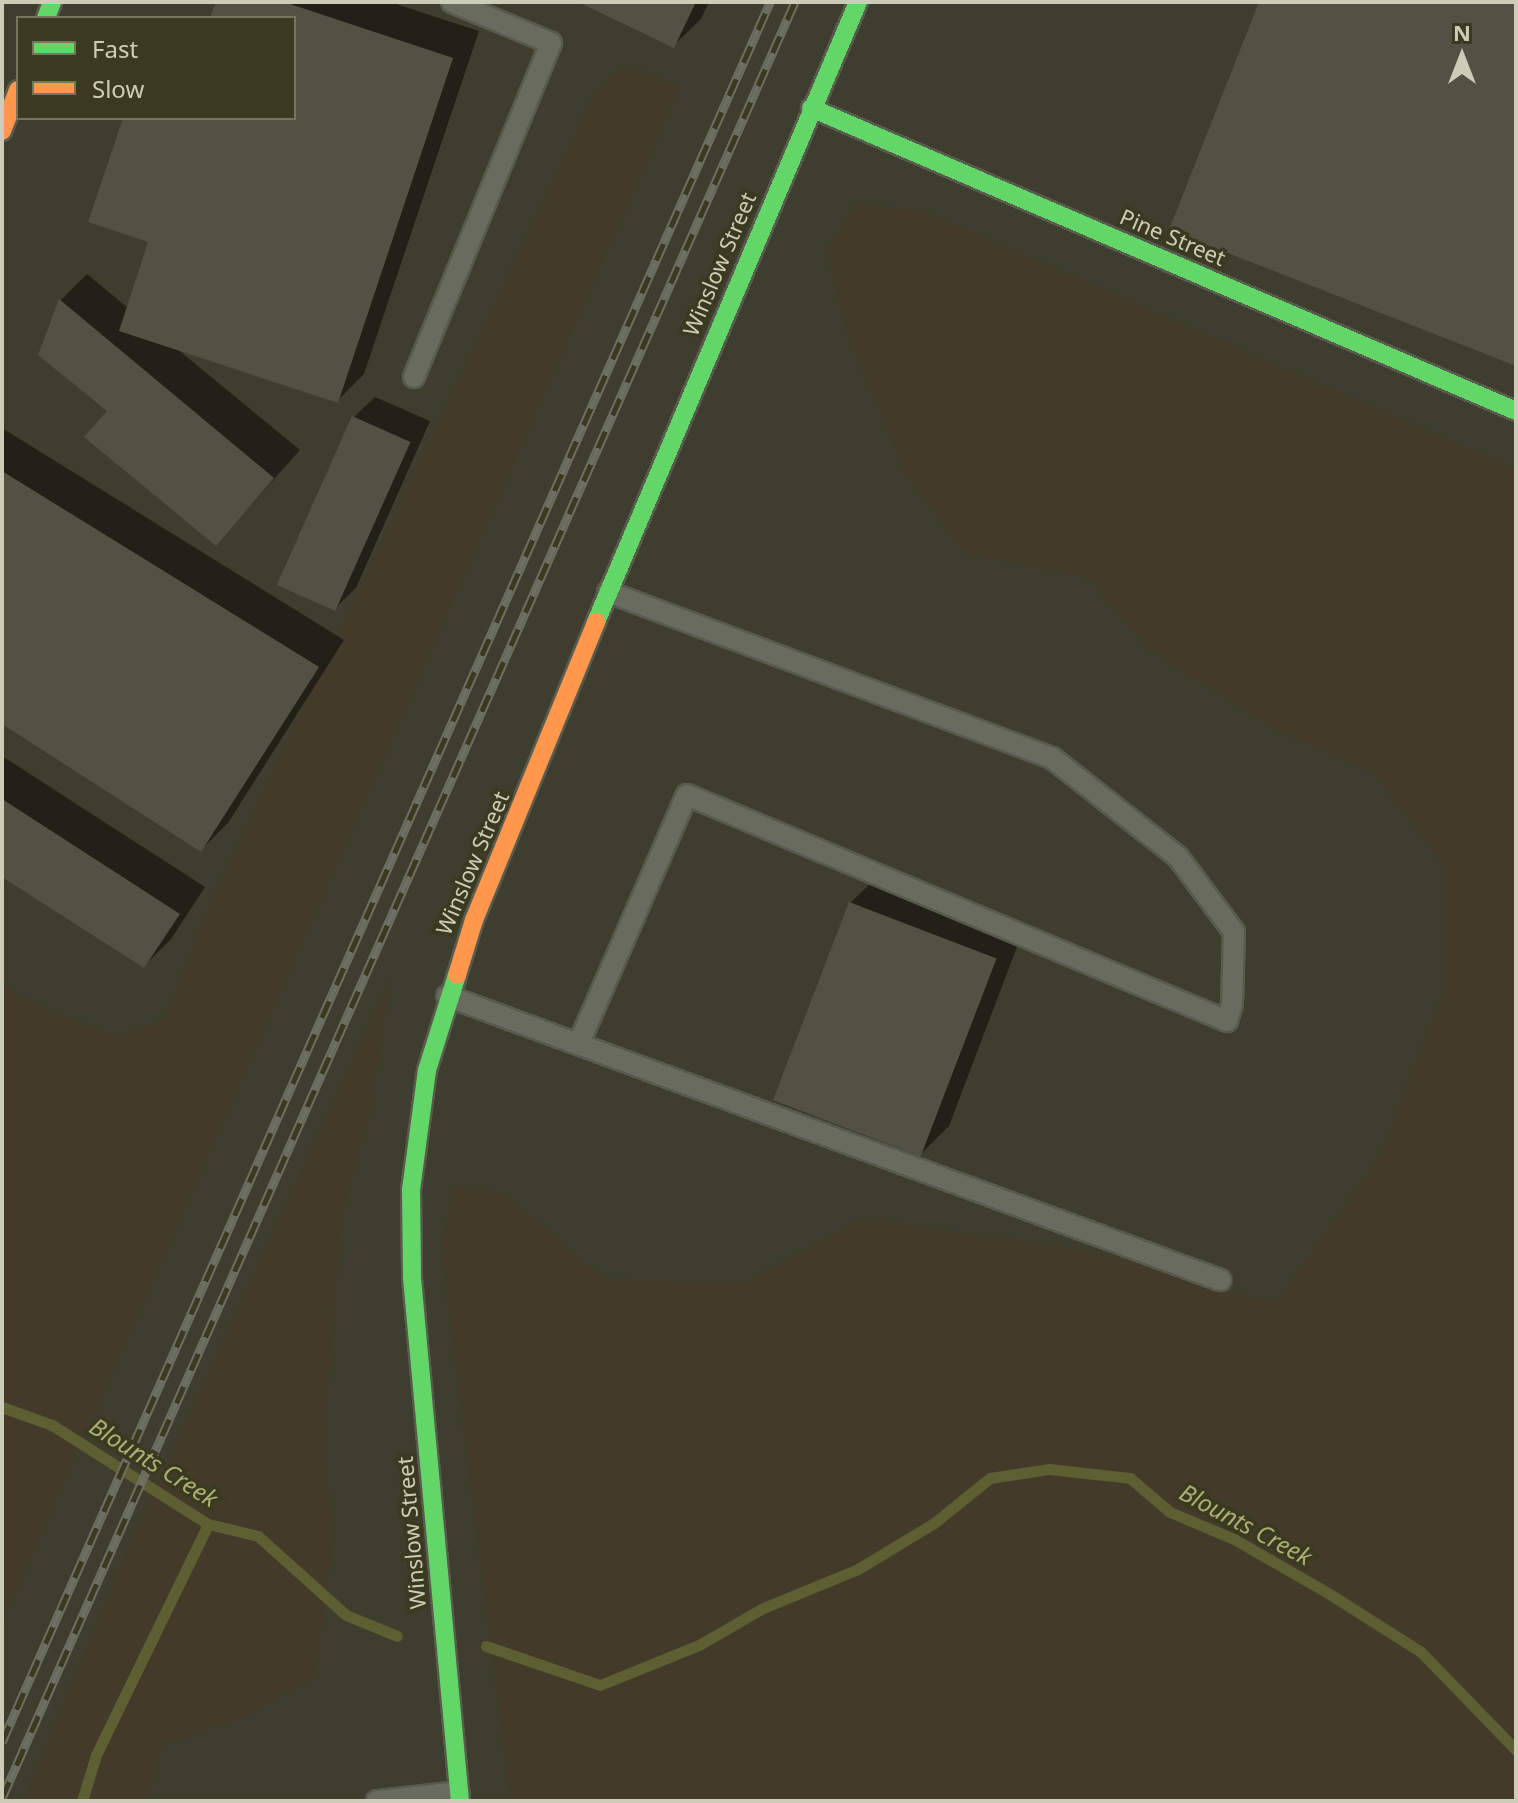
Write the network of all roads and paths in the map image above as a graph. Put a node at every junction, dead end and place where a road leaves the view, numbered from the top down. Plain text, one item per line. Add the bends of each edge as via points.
1 (452, 2) edge
2 (858, 2) edge
3 (16, 95) edge
4 (811, 108) junction
5 (2, 131) edge
6 (414, 377) dead end
7 (1516, 411) edge
8 (608, 592) junction
9 (447, 996) junction
10 (579, 1043) junction
11 (1220, 1280) dead end
12 (459, 1796) edge
13 (377, 1801) edge

1 - 6 lane via 551,43
2 - 4 street, Winslow Street
3 - 5 street
4 - 7 street, Pine Street
4 - 8 street, Winslow Street
8 - 9 street, Winslow Street
8 - 10 lane via 1052,758 1178,857 1234,932 1232,1004 1227,1021 687,795
9 - 10 lane
9 - 12 street, Winslow Street via 419,1106 411,1242
10 - 11 lane
12 - 13 lane

